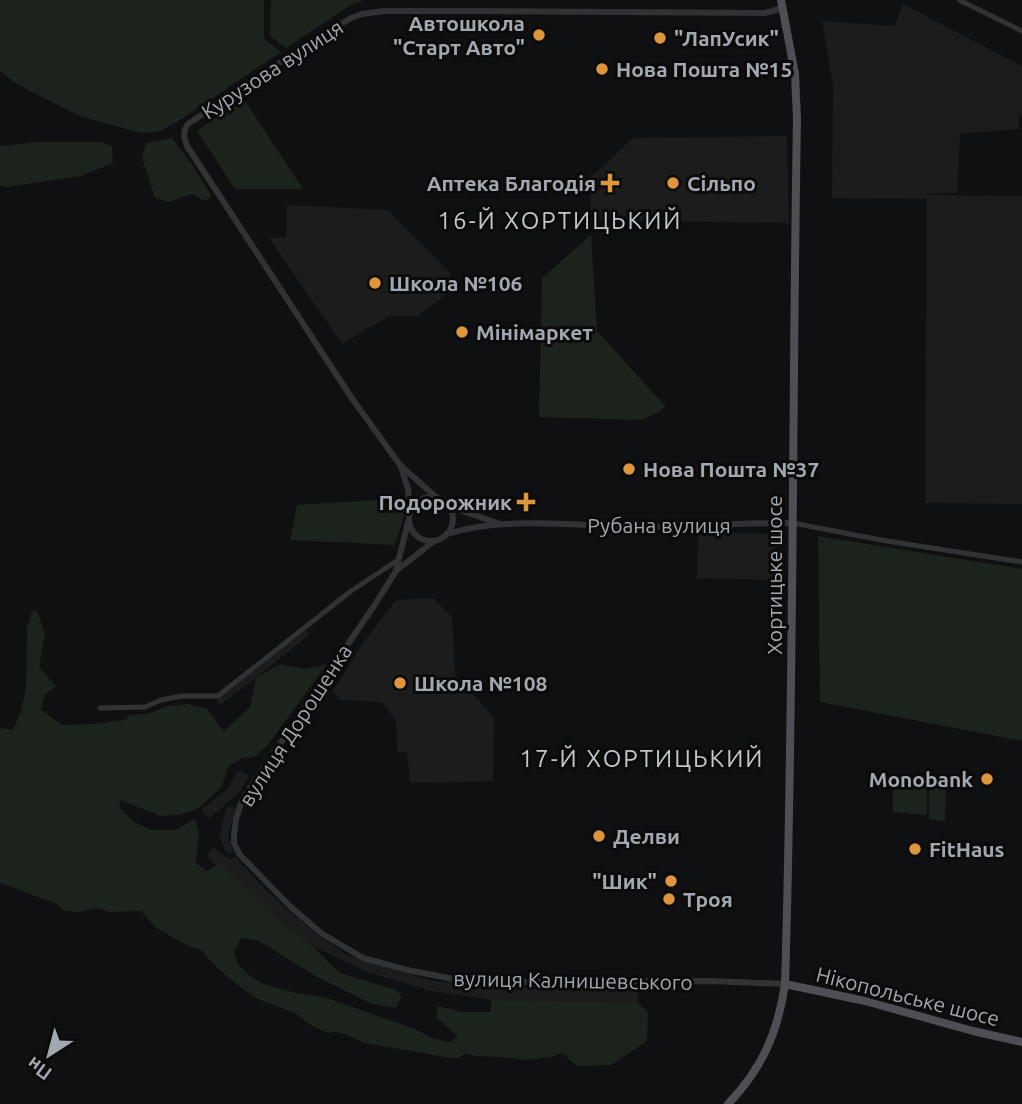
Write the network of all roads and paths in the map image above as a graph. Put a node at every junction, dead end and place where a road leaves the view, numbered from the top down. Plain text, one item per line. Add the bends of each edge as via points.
1 (959, 0) edge
2 (782, 4) edge
3 (1022, 31) edge
4 (400, 465) junction
5 (437, 498) junction
6 (449, 506) junction
7 (410, 510) junction
8 (408, 519) junction
9 (792, 523) junction
10 (502, 525) junction
11 (447, 534) junction
12 (434, 541) junction
13 (398, 560) junction
14 (1022, 562) edge
15 (396, 571) junction
16 (100, 708) dead end
17 (363, 958) joint
18 (785, 984) junction
19 (1022, 1042) edge
20 (728, 1104) edge

1 - 3 street
2 - 4 street, Курузова вулиця via 765,13 384,11 362,15 337,26 188,124 184,130 187,146
2 - 9 main road, Хортицьке шосе via 795,74 797,119
4 - 5 street
4 - 7 street
5 - 6 street
5 - 7 street via 424,498
6 - 10 street, Рубана вулиця
6 - 11 street via 453,520
7 - 8 street
8 - 12 street via 416,536
8 - 13 street, вулиця Дорошенка
9 - 10 street, Рубана вулиця
9 - 14 street, Рубана вулиця
9 - 18 main road, Хортицьке шосе
10 - 11 street, Рубана вулиця
11 - 12 street
12 - 15 street, вулиця Дорошенка
13 - 15 street, вулиця Дорошенка
13 - 16 street via 351,591 218,696 183,696 145,707
15 - 17 street, вулиця Дорошенка via 242,801 234,835 240,855 292,907 321,933
17 - 18 street, вулиця Калнишевського via 464,981
18 - 19 main road, Нікопольське шосе
18 - 20 main road, Хортицьке шосе via 778,1021 762,1060

